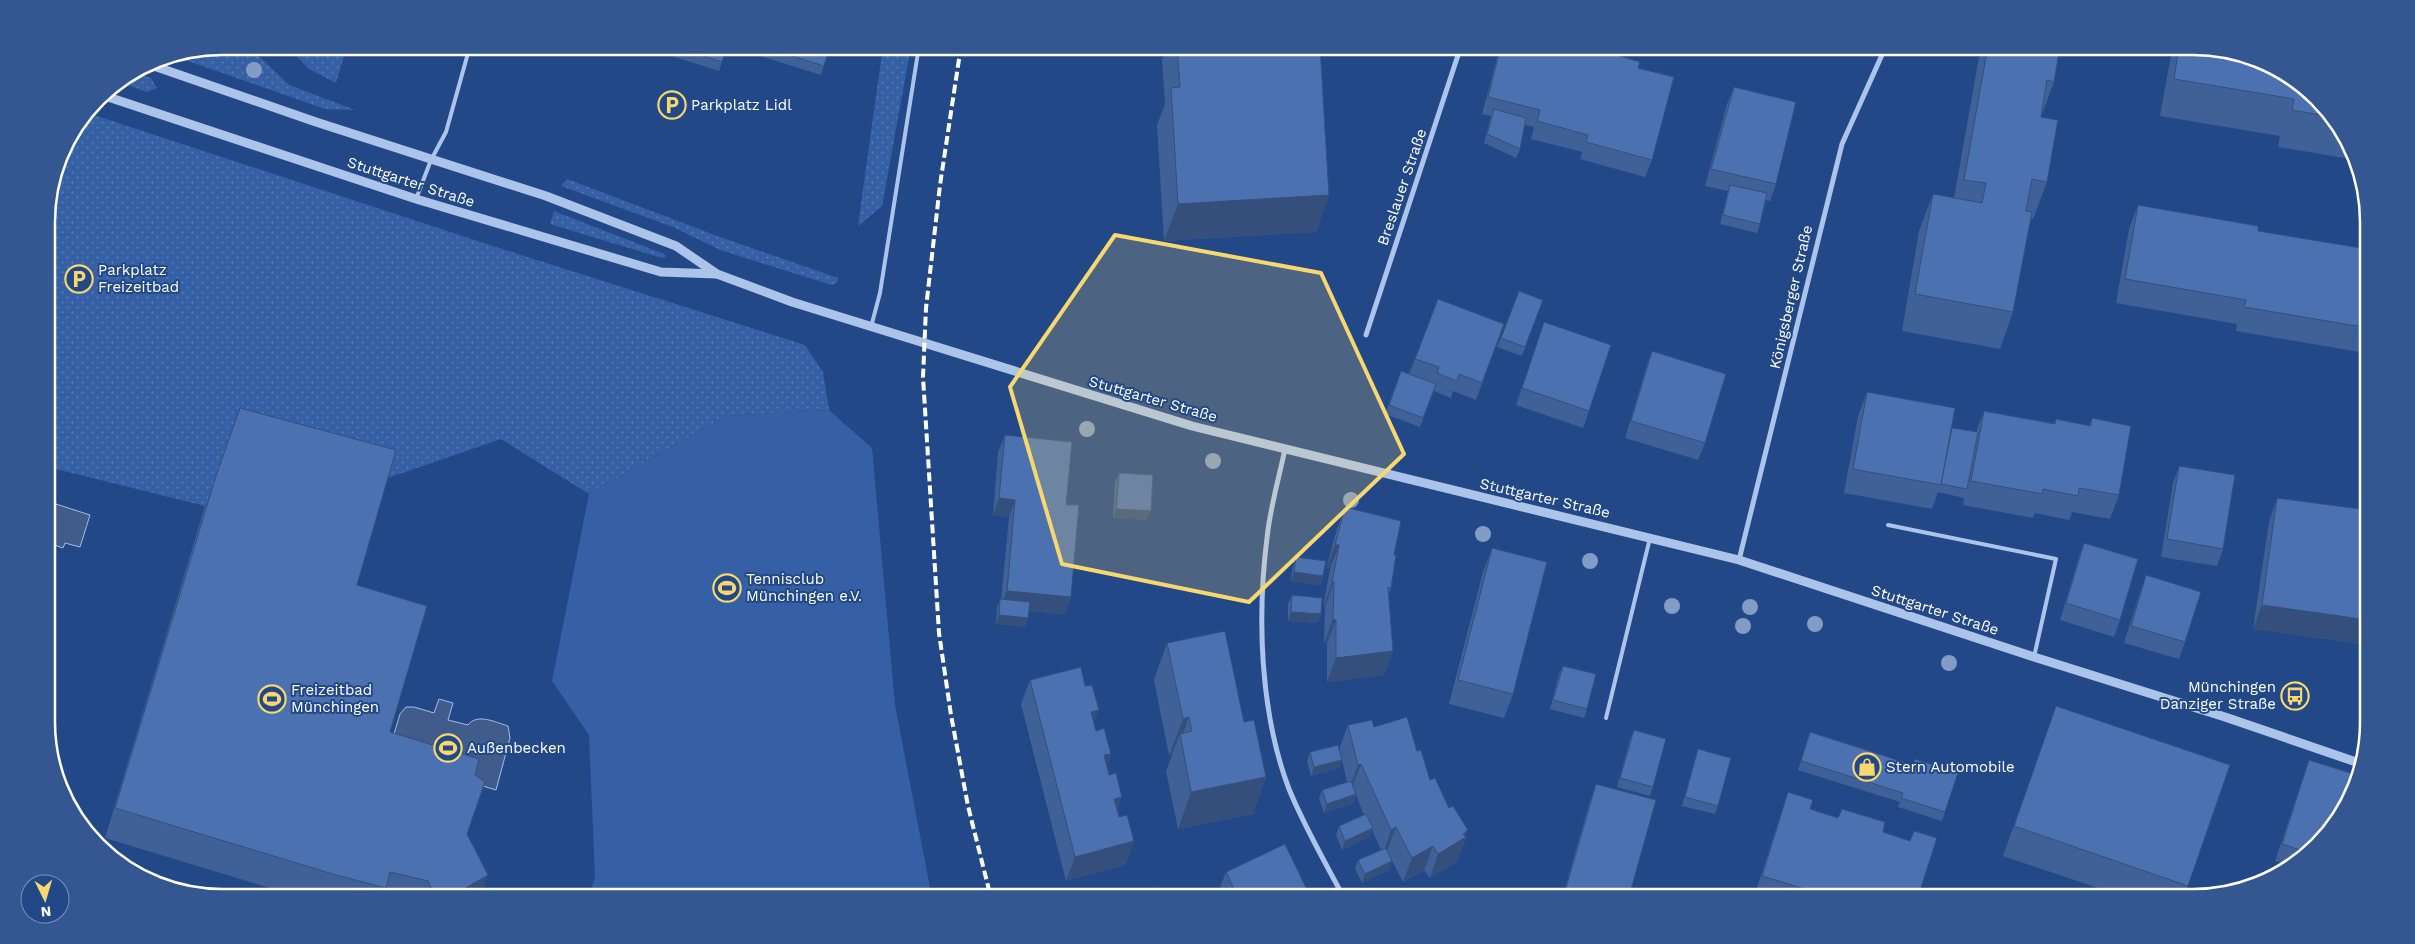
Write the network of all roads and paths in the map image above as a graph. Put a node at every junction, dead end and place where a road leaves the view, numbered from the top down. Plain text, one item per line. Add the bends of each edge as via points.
1 (467, 55) edge
2 (919, 55) edge
3 (1457, 55) edge
4 (1881, 55) edge
5 (159, 68) edge
6 (111, 98) edge
7 (431, 160) junction
8 (416, 199) junction
9 (717, 274) junction
10 (871, 328) junction
11 (1366, 335) dead end
12 (1286, 448) junction
13 (1888, 525) dead end
14 (1650, 537) junction
15 (1739, 560) junction
16 (2034, 657) junction
17 (1606, 718) dead end
18 (2355, 762) edge
19 (1339, 889) edge

1 - 7 lane via 446,132
2 - 10 lane via 880,293
3 - 11 street, Breslauer Straße
4 - 15 street, Königsberger Straße via 1842,144
5 - 7 street, Stuttgarter Straße
6 - 8 street, Stuttgarter Straße
7 - 8 lane
7 - 9 street, Stuttgarter Straße via 546,196 676,246
8 - 9 street, Stuttgarter Straße via 661,272
9 - 10 street, Stuttgarter Straße
10 - 12 street, Stuttgarter Straße via 1192,426
12 - 14 street, Stuttgarter Straße via 1344,465
12 - 19 street via 1267,536 1263,573 1260,626 1264,676 1278,753 1289,789
13 - 16 lane via 2056,559
14 - 15 street, Stuttgarter Straße
14 - 17 lane
15 - 16 street, Stuttgarter Straße
16 - 18 street, Stuttgarter Straße

